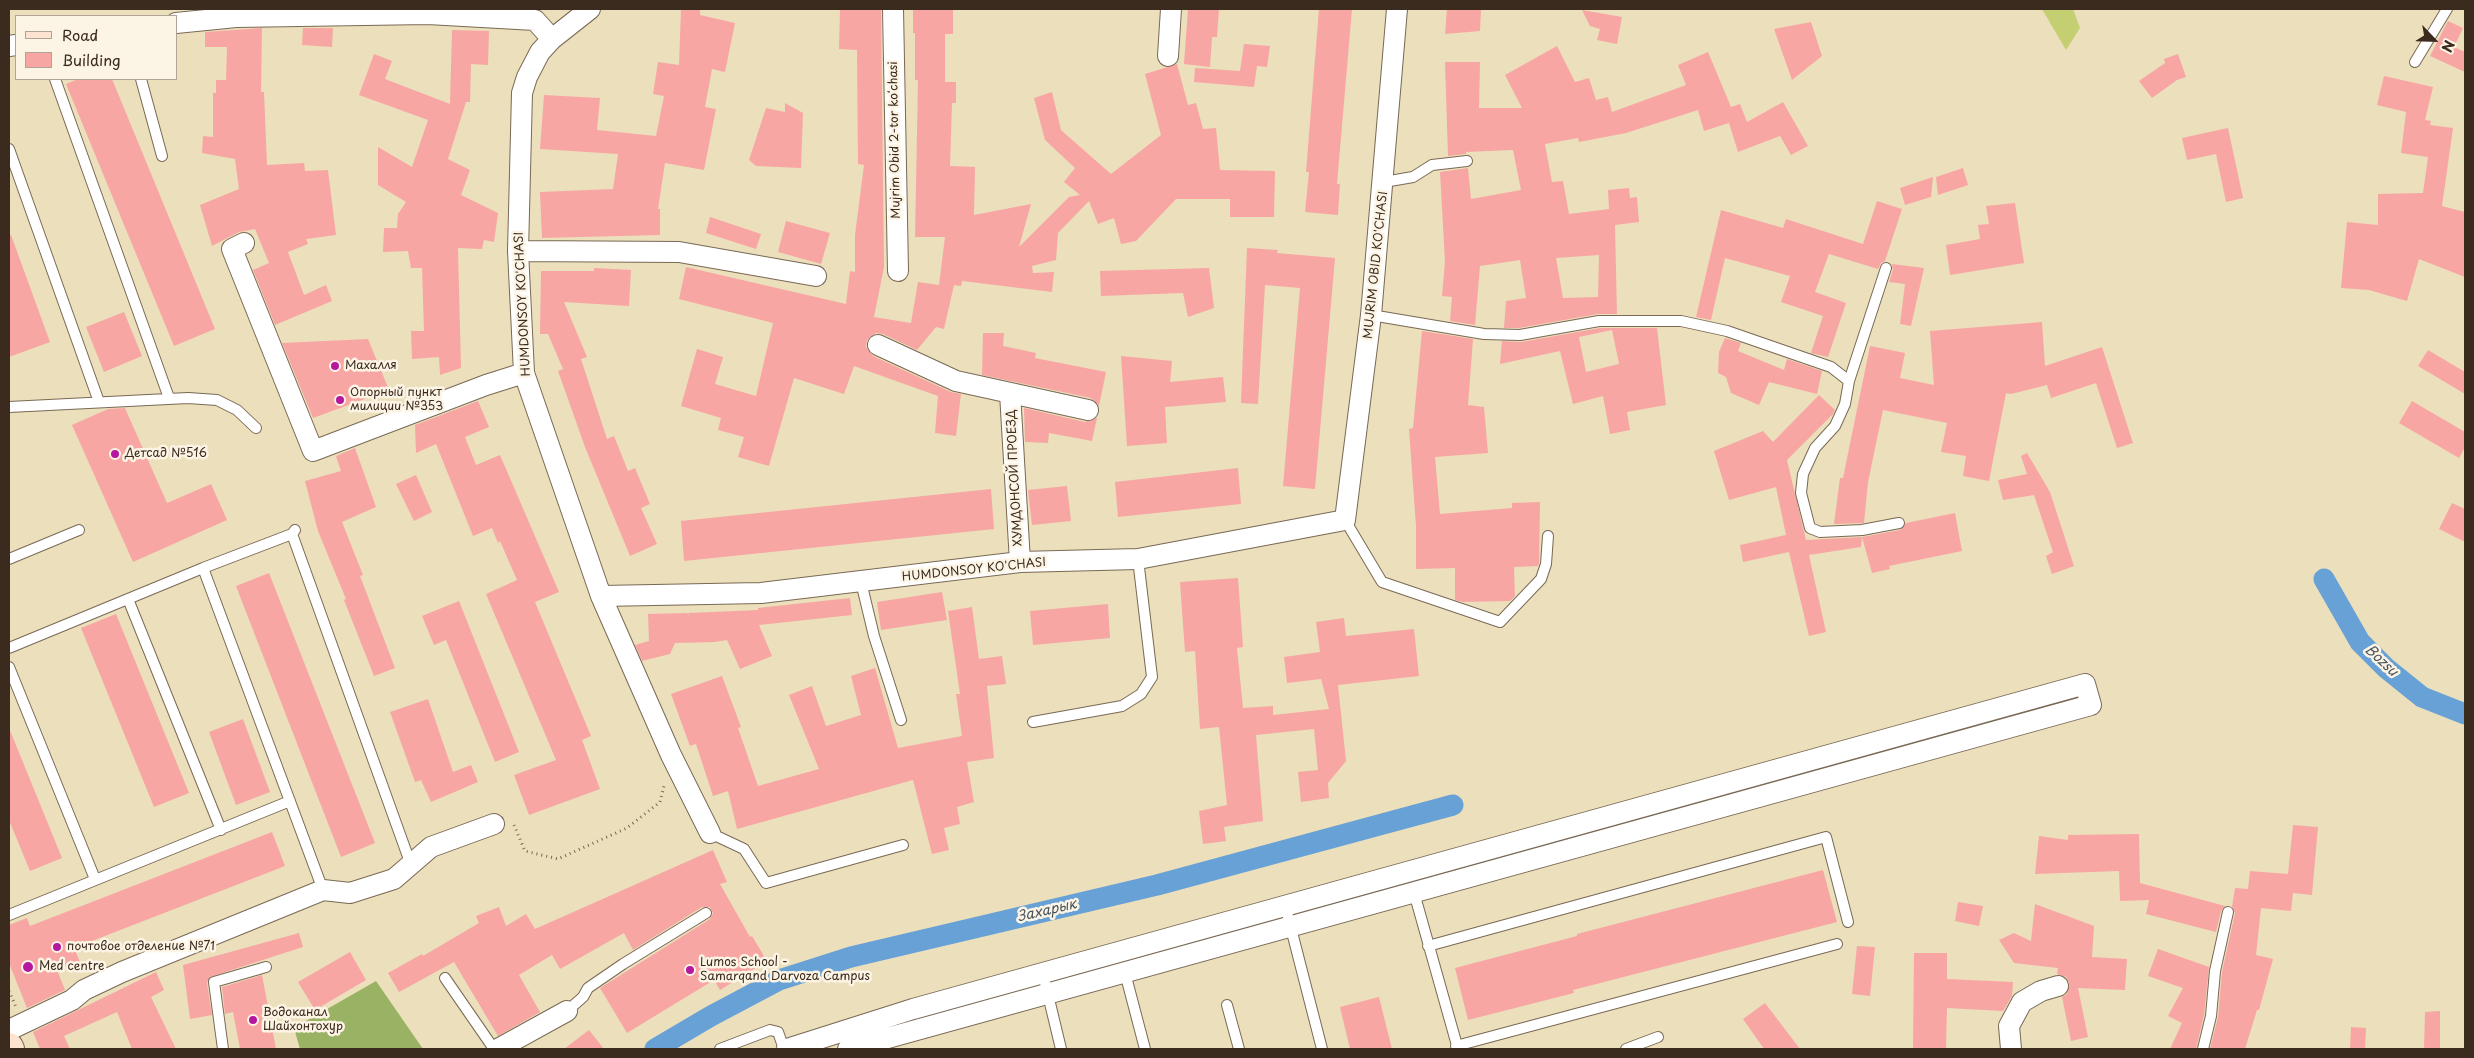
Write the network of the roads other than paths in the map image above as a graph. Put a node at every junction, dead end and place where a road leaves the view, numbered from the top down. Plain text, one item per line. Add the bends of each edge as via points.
1 (590, 9) edge
2 (893, 9) edge
3 (1171, 9) edge
4 (1397, 9) edge
5 (2447, 9) edge
6 (178, 23) edge
7 (552, 39) junction
8 (1168, 56) dead end
9 (2415, 62) dead end
10 (55, 80) edge
11 (141, 80) edge
12 (9, 149) edge
13 (162, 156) dead end
14 (1467, 161) dead end
15 (1384, 182) junction
16 (244, 243) dead end
17 (518, 251) junction
18 (1886, 268) dead end
19 (898, 271) dead end
20 (816, 276) dead end
21 (1372, 315) junction
22 (878, 345) dead end
23 (524, 373) junction
24 (1849, 381) junction
25 (1010, 393) junction
26 (169, 398) junction
27 (99, 402) junction
28 (9, 407) edge
29 (1088, 410) dead end
30 (256, 428) dead end
31 (1344, 520) junction
32 (1899, 523) dead end
33 (79, 530) dead end
34 (1548, 536) dead end
35 (9, 559) edge
36 (1138, 559) junction
37 (1020, 562) junction
38 (202, 568) junction
39 (861, 582) junction
40 (601, 596) junction
41 (128, 599) junction
42 (9, 648) edge
43 (9, 667) edge
44 (901, 720) dead end
45 (1034, 722) dead end
46 (290, 801) junction
47 (503, 821) road end
48 (221, 830) junction
49 (710, 833) joint
50 (903, 845) dead end
51 (411, 865) junction
52 (1408, 870) junction
53 (95, 879) junction
54 (323, 890) junction
55 (1414, 894) junction
56 (1285, 905) junction
57 (2228, 912) dead end
58 (706, 913) dead end
59 (9, 916) edge
60 (1848, 922) dead end
61 (1291, 928) junction
62 (1837, 944) dead end
63 (1428, 946) junction
64 (1120, 953) junction
65 (266, 967) dead end
66 (1125, 972) junction
67 (445, 978) dead end
68 (1045, 984) junction
69 (2058, 986) dead end
70 (1227, 1005) dead end
71 (566, 1010) joint
72 (9, 1030) edge
73 (1658, 1037) dead end
74 (1457, 1048) edge
75 (223, 1049) edge
76 (496, 1049) edge
77 (720, 1049) edge
78 (785, 1049) edge
79 (848, 1049) edge
80 (1061, 1049) edge
81 (1145, 1049) edge
82 (1239, 1049) edge
83 (1322, 1049) edge
84 (1626, 1049) edge
85 (2010, 1049) edge
86 (2203, 1049) edge

1 - 7 street, HUMDONSOY KO'CHASI
2 - 19 street, Mujrim Obid 2-tor koʻchasi
3 - 8 street
4 - 15 street, MUJRIM OBID KO'CHASI
5 - 9 lane
6 - 7 street via 236,17 428,14 534,20
7 - 17 street, HUMDONSOY KO'CHASI via 534,63 522,94
10 - 26 lane
11 - 13 lane
12 - 27 lane
14 - 15 lane via 1432,165 1413,177
15 - 21 street, MUJRIM OBID KO'CHASI
16 - 23 street via 232,249 312,451
17 - 20 street via 679,252
17 - 23 street, HUMDONSOY KO'CHASI
18 - 24 lane
21 - 24 lane via 1484,334 1520,335 1599,321 1681,321 1727,331 1831,366
21 - 31 street, MUJRIM OBID KO'CHASI
22 - 25 street, ХУМДОНСОЙ ПРОЕЗД via 956,381
23 - 40 street, HUMDONSOY KO'CHASI
24 - 32 lane via 1846,404 1835,426 1815,448 1803,474 1801,493 1810,528 1820,532
25 - 29 street, ХУМДОНСОЙ ПРОЕЗД
25 - 37 street, ХУМДОНСОЙ ПРОЕЗД
26 - 27 lane
26 - 30 lane via 217,400 237,410
27 - 28 lane
31 - 34 lane via 1382,582 1500,622 1541,579 1546,564
31 - 36 street, HUMDONSOY KO'CHASI
33 - 35 lane
36 - 37 street, HUMDONSOY KO'CHASI
36 - 45 lane via 1152,677 1140,694 1122,706
37 - 39 street, HUMDONSOY KO'CHASI
38 - 41 lane
38 - 46 lane
38 - 51 lane via 293,532
39 - 40 street, HUMDONSOY KO'CHASI via 761,593
39 - 44 lane via 874,636
40 - 49 street, HUMDONSOY KO'CHASI
41 - 42 lane
41 - 48 lane
43 - 53 lane
46 - 48 lane
46 - 54 lane
47 - 51 street via 431,847
48 - 53 lane
49 - 50 lane via 744,848 766,883
51 - 54 street via 394,879 350,893
52 - 55 lane
52 - 55 street via 2085,684 2091,705
52 - 56 street
53 - 59 lane
54 - 72 street via 122,972
55 - 61 street
55 - 63 lane
56 - 61 lane
56 - 64 street
57 - 86 lane
58 - 71 lane via 622,964 588,988 583,997
60 - 63 lane via 1826,837
61 - 66 street
61 - 83 lane
62 - 74 lane
63 - 74 lane
64 - 66 lane
64 - 68 street
65 - 75 lane via 214,982
66 - 68 street
66 - 81 lane
67 - 76 lane
68 - 78 street via 913,1009
68 - 79 street
68 - 80 lane
69 - 85 street via 2022,1002 2009,1026
70 - 82 lane
71 - 76 street
73 - 84 lane
77 - 78 lane via 770,1030 778,1032

